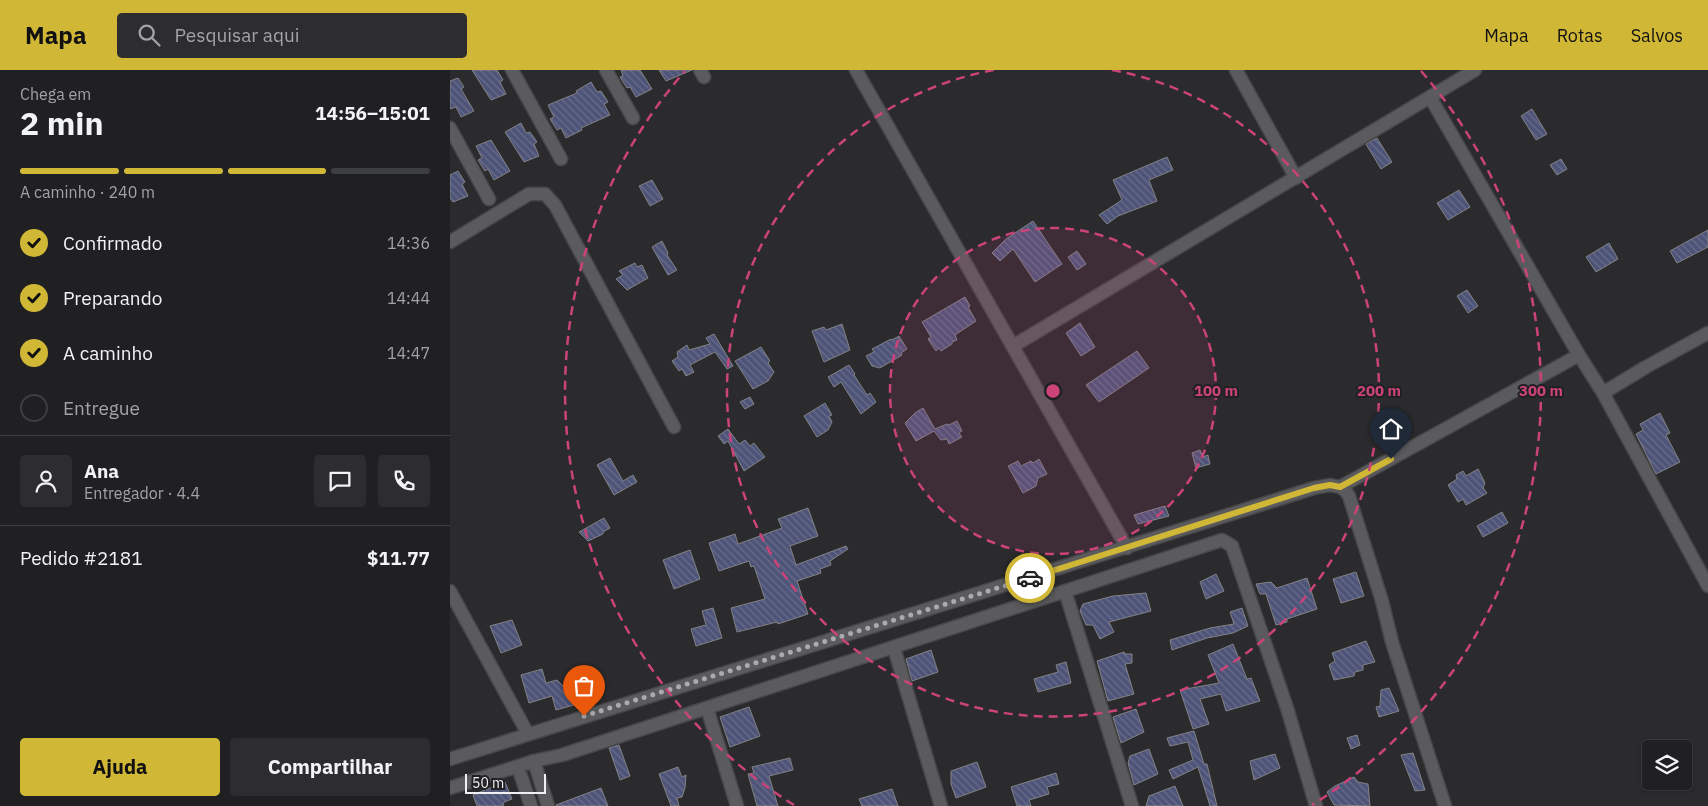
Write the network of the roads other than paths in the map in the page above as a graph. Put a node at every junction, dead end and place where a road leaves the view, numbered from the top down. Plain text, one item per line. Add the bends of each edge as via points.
1 (512, 70) edge
2 (606, 70) edge
3 (856, 70) edge
4 (1236, 70) edge
5 (1475, 70) edge
6 (1430, 97) junction
7 (633, 118) dead end
8 (450, 128) edge
9 (561, 160) dead end
10 (1296, 178) junction
11 (489, 199) dead end
12 (450, 242) edge
13 (1708, 333) edge
14 (1013, 346) junction
15 (1579, 355) junction
16 (1603, 393) junction
17 (674, 427) dead end
18 (1340, 487) junction
19 (1127, 548) junction
20 (1708, 586) edge
21 (450, 591) edge
22 (1065, 592) junction
23 (894, 648) junction
24 (707, 708) junction
25 (528, 734) junction
26 (450, 759) edge
27 (534, 761) junction
28 (518, 767) junction
29 (450, 788) edge
30 (530, 806) edge
31 (548, 806) edge
32 (737, 806) edge
33 (941, 806) edge
34 (1132, 806) edge
35 (1316, 806) edge
36 (1445, 806) edge

1 - 9 street
2 - 7 street
3 - 14 street
4 - 10 street
5 - 6 street
6 - 10 street
6 - 15 street
8 - 11 street
10 - 14 street
12 - 17 street via 529,194 545,194 555,204
13 - 16 street
14 - 19 street
15 - 16 street
15 - 18 street
16 - 20 street
18 - 19 street via 1314,488
18 - 36 street via 1353,506 1392,642
19 - 25 street
21 - 25 street
22 - 23 street
22 - 34 street
22 - 35 street via 1222,540 1232,546 1287,708
23 - 24 street
23 - 33 street
24 - 27 street
24 - 32 street
25 - 26 street
27 - 28 street
27 - 31 street
28 - 29 street
28 - 30 street

